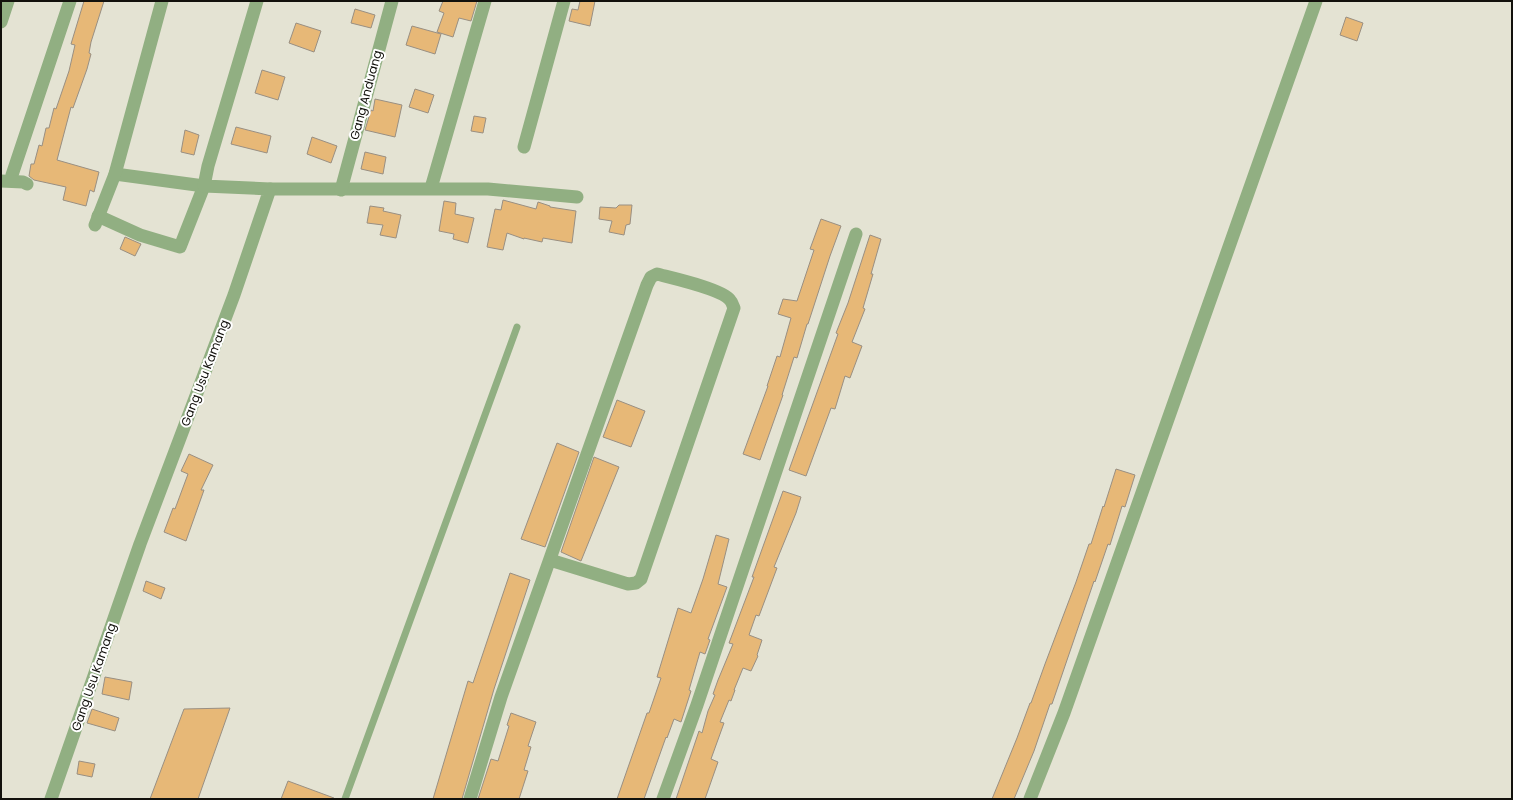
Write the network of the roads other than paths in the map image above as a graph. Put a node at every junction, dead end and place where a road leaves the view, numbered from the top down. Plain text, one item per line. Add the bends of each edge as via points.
1 (8, 1) edge
2 (70, 1) edge
3 (162, 1) edge
4 (257, 1) edge
5 (392, 1) edge
6 (485, 1) edge
7 (564, 1) edge
8 (1316, 1) edge
9 (1, 22) edge
10 (524, 147) dead end
11 (115, 174) junction
12 (6, 178) edge
13 (27, 184) dead end
14 (204, 186) junction
15 (431, 188) junction
16 (270, 189) junction
17 (341, 190) junction
18 (578, 197) dead end
19 (856, 234) dead end
20 (517, 327) dead end
21 (550, 560) junction
22 (51, 799) edge
23 (345, 799) edge
24 (470, 799) edge
25 (663, 799) edge
26 (1030, 799) edge

1 - 9 street
2 - 12 street
3 - 11 street
4 - 14 street
5 - 17 street, Gang Anduang
6 - 15 street
7 - 10 street
8 - 26 street via 1067,705
11 - 14 street
11 - 14 street via 97,221 180,247
12 - 13 street
14 - 16 street
15 - 17 street
15 - 18 street via 488,189
16 - 17 street
16 - 22 street, Gang Usu Kamang via 234,296 140,544
19 - 25 street via 698,705
20 - 23 lane
21 - 21 street via 646,285 651,277 657,274 723,294 731,300 734,308 641,579 628,584
21 - 24 street via 501,697

